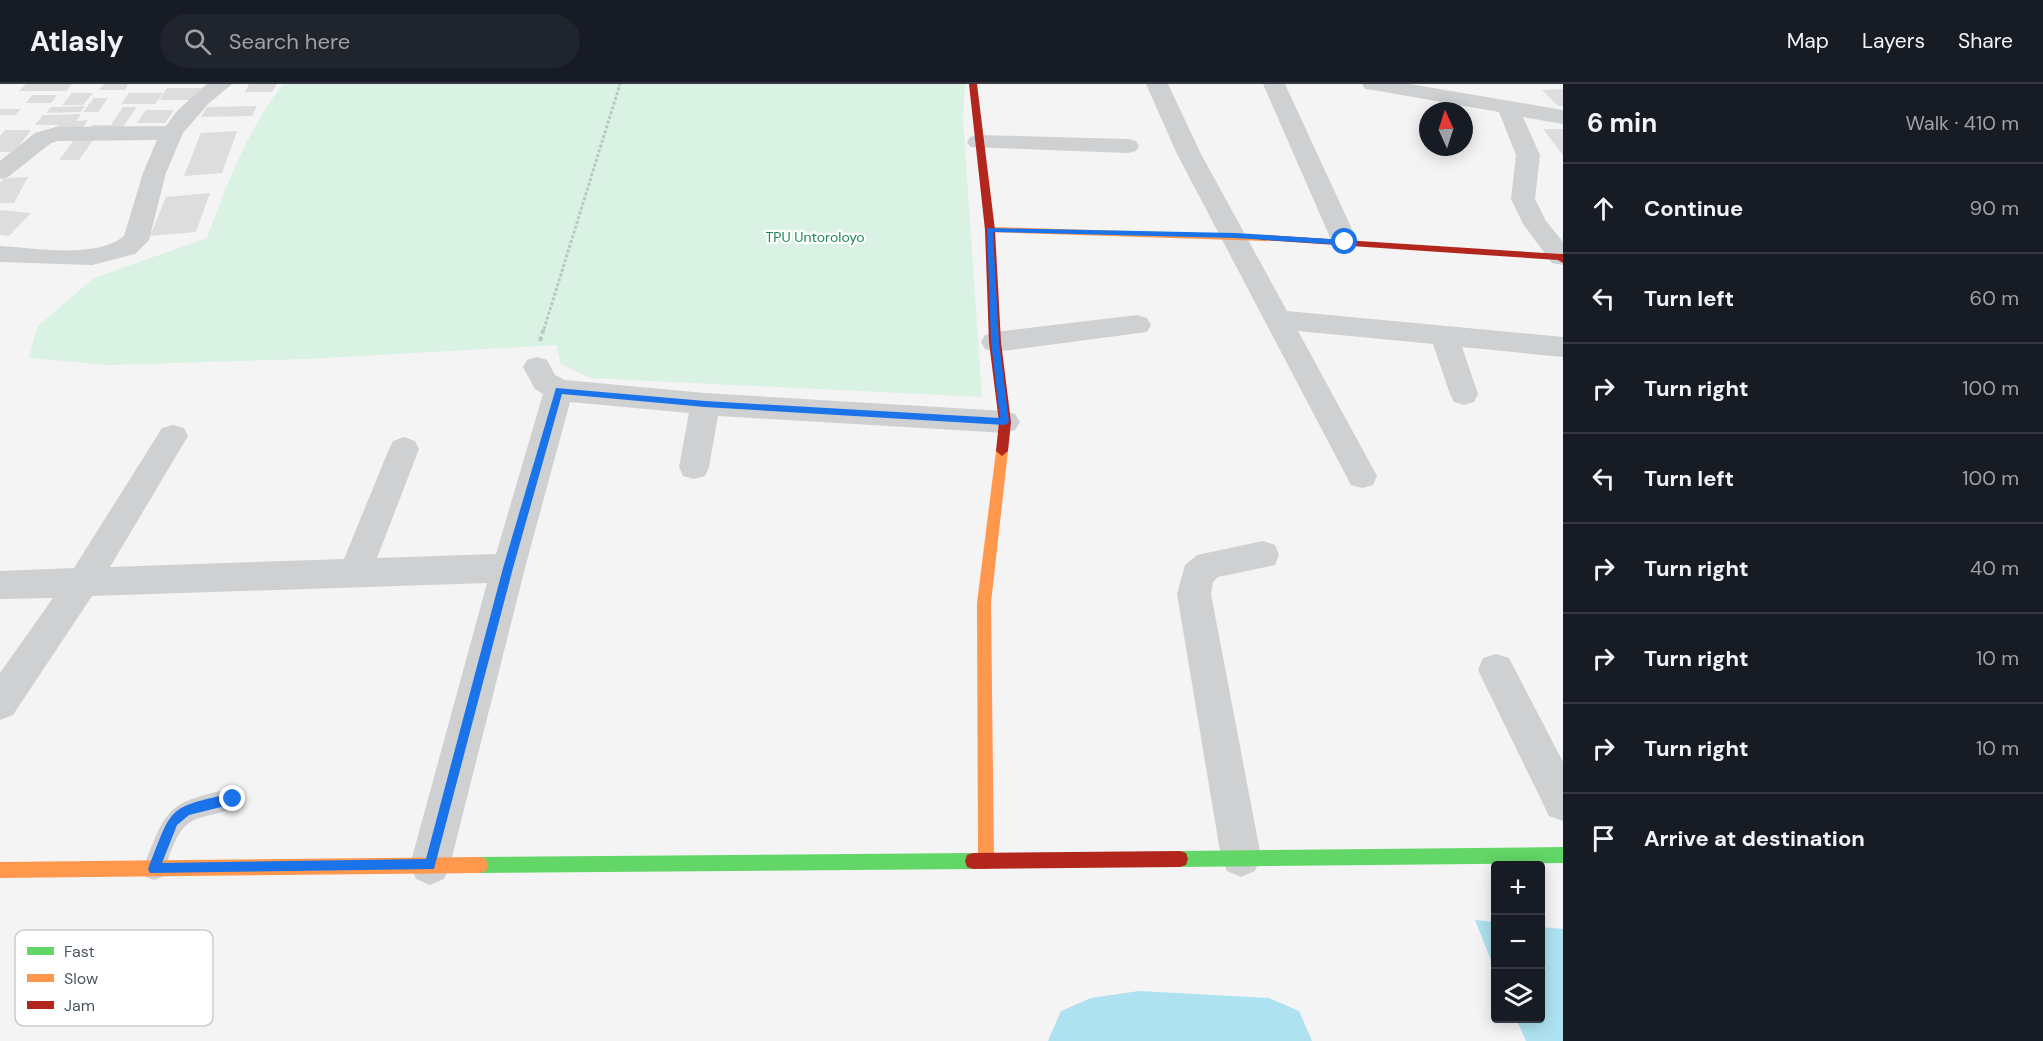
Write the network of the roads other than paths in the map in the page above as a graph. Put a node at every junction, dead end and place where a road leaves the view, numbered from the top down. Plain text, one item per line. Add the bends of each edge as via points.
1 (221, 84) edge
2 (973, 84) edge
3 (1274, 84) edge
4 (1374, 84) edge
5 (1157, 85) edge
6 (1443, 91) edge
7 (1509, 110) junction
8 (1563, 117) edge
9 (170, 133) junction
10 (978, 142) junction
11 (1128, 146) dead end
12 (0, 172) edge
13 (990, 230) junction
14 (1235, 236) junction
15 (1345, 242) junction
16 (0, 254) edge
17 (1562, 259) edge
18 (1280, 320) junction
19 (1137, 325) dead end
20 (1444, 336) junction
21 (995, 342) junction
22 (1563, 347) edge
23 (537, 367) road end
24 (559, 390) junction
25 (1464, 394) dead end
26 (705, 404) junction
27 (1005, 422) junction
28 (173, 436) dead end
29 (404, 449) dead end
30 (693, 467) dead end
31 (1362, 476) dead end
32 (1263, 555) dead end
33 (508, 568) junction
34 (355, 572) junction
35 (82, 584) junction
36 (0, 585) edge
37 (1496, 670) dead end
38 (0, 703) edge
39 (233, 799) dead end
40 (1563, 802) edge
41 (1563, 855) edge
42 (1241, 857) junction
43 (986, 861) junction
44 (430, 865) junction
45 (154, 869) junction
46 (0, 870) edge

1 - 9 street
2 - 10 street
3 - 15 street
4 - 6 street
5 - 14 street via 1189,154
6 - 7 street
7 - 8 street
7 - 17 street via 1528,155 1523,199 1535,224
9 - 12 street via 56,134 43,138
9 - 16 street via 160,152 136,240 130,247 83,257
10 - 11 street
10 - 13 street
13 - 14 street
13 - 21 street
14 - 15 street
14 - 18 street
15 - 17 street
18 - 20 street
18 - 31 street
19 - 21 street
20 - 22 street
20 - 25 street
21 - 27 street
23 - 24 street via 545,382
24 - 26 street
24 - 33 street
26 - 27 street
26 - 30 street
27 - 43 street via 984,603
28 - 35 street
29 - 34 street
32 - 42 street via 1209,565 1197,575 1194,594
33 - 34 street
33 - 44 street
34 - 35 street
35 - 36 street
35 - 38 street
37 - 40 street
39 - 45 lane via 186,810 173,821
41 - 42 street
42 - 43 street
43 - 44 street
44 - 45 street
45 - 46 street

